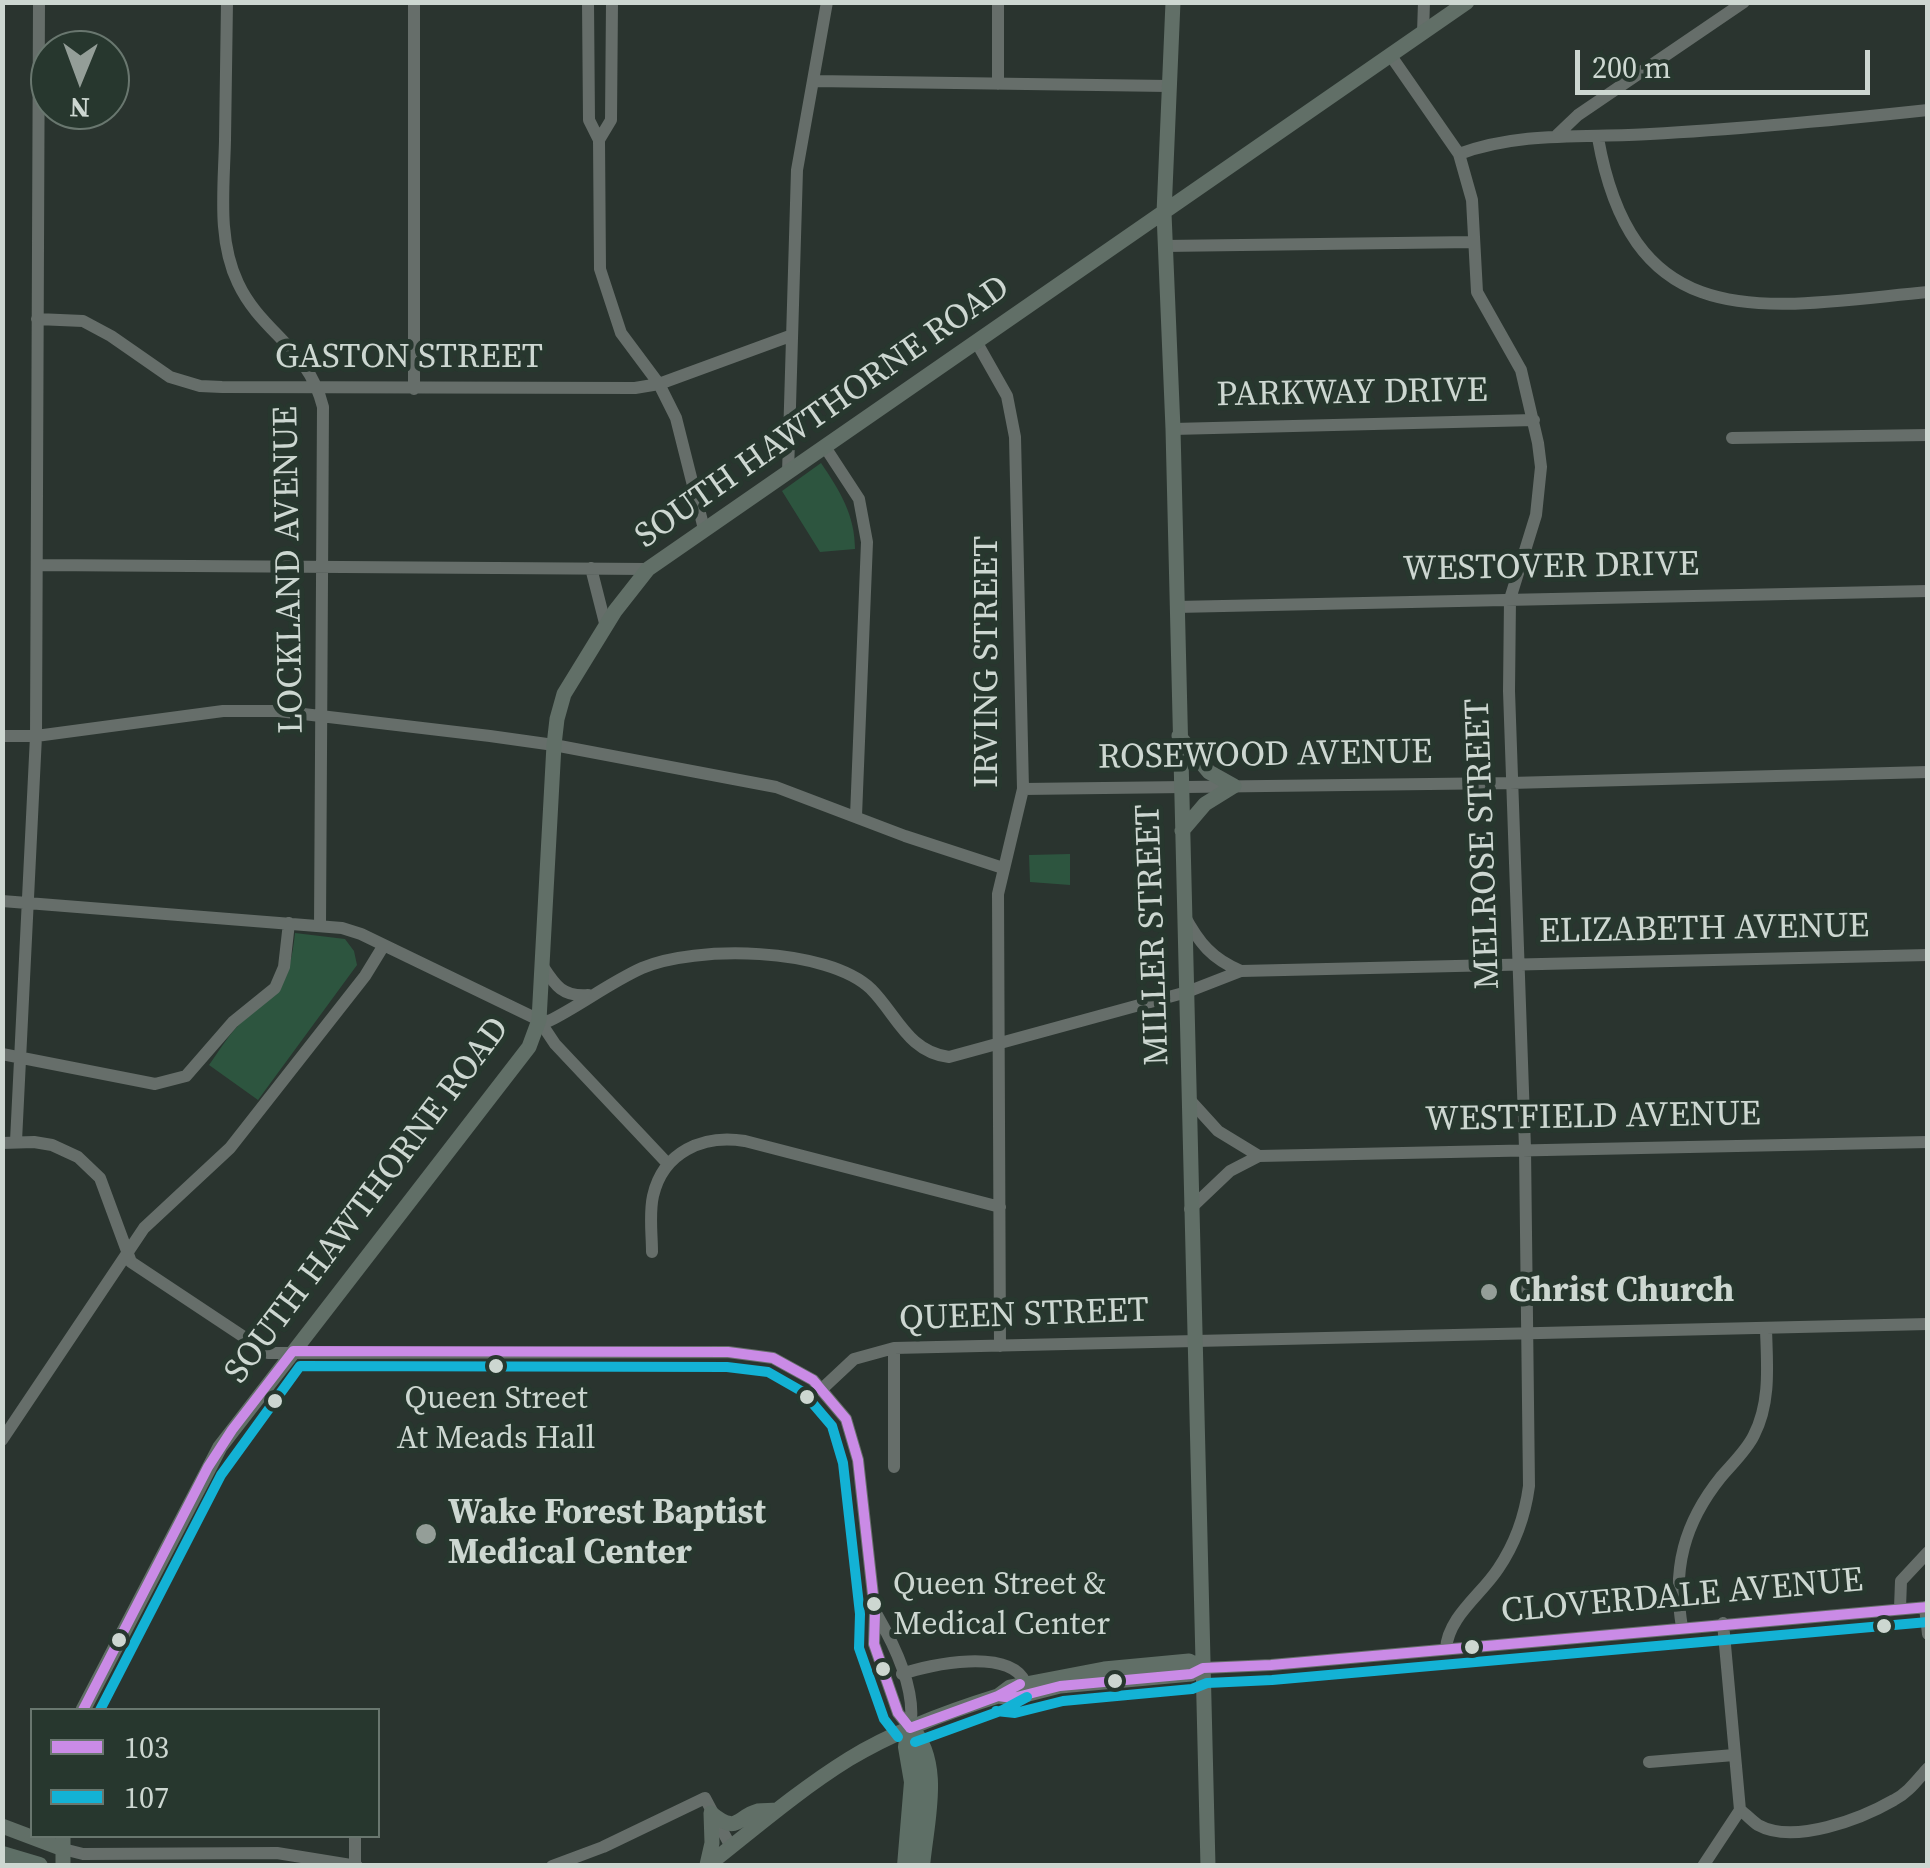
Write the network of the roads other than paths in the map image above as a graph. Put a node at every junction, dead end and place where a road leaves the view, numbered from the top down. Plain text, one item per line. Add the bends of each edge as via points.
1 (39, 2) edge
2 (227, 2) edge
3 (414, 2) edge
4 (588, 2) edge
5 (612, 2) edge
6 (826, 2) edge
7 (998, 2) edge
8 (1172, 2) edge
9 (1424, 2) edge
10 (1467, 2) edge
11 (1744, 2) edge
12 (1423, 33) junction
13 (1390, 56) junction
14 (814, 81) junction
15 (998, 84) junction
16 (1168, 86) junction
17 (1928, 110) edge
18 (1557, 135) junction
19 (1598, 138) junction
20 (600, 140) junction
21 (1459, 154) junction
22 (1165, 178) junction
23 (1196, 190) junction
24 (1164, 212) junction
25 (1131, 235) junction
26 (1474, 242) junction
27 (1164, 250) junction
28 (1928, 292) edge
29 (37, 319) junction
30 (790, 336) junction
31 (977, 342) junction
32 (659, 384) junction
33 (318, 387) junction
34 (414, 389) junction
35 (1534, 420) junction
36 (1173, 429) junction
37 (1928, 435) edge
38 (1732, 438) dead end
39 (825, 447) junction
40 (788, 473) junction
41 (704, 529) junction
42 (38, 565) junction
43 (323, 568) junction
44 (591, 568) junction
45 (648, 568) junction
46 (1928, 591) edge
47 (1510, 599) junction
48 (1176, 607) junction
49 (606, 627) junction
50 (322, 715) junction
51 (2, 736) edge
52 (36, 736) junction
53 (1179, 736) junction
54 (554, 744) junction
55 (1928, 772) edge
56 (1510, 783) junction
57 (1180, 786) junction
58 (1234, 786) junction
59 (1023, 789) junction
60 (856, 816) junction
61 (1182, 831) junction
62 (1003, 868) junction
63 (2, 900) edge
64 (30, 903) junction
65 (1184, 914) junction
66 (290, 924) junction
67 (320, 926) junction
68 (384, 945) junction
69 (1928, 955) edge
70 (542, 965) junction
71 (1518, 965) junction
72 (1241, 971) junction
73 (1186, 992) junction
74 (590, 995) junction
75 (539, 1020) junction
76 (998, 1044) junction
77 (2, 1054) edge
78 (21, 1058) junction
79 (1188, 1098) junction
80 (9, 1142) edge
81 (1928, 1142) edge
82 (1525, 1148) junction
83 (1259, 1156) junction
84 (668, 1164) junction
85 (1000, 1207) junction
86 (1190, 1209) junction
87 (128, 1250) junction
88 (652, 1252) dead end
89 (1928, 1324) edge
90 (1766, 1329) junction
91 (1528, 1334) junction
92 (1194, 1341) junction
93 (1000, 1346) junction
94 (894, 1348) junction
95 (293, 1351) junction
96 (823, 1388) junction
97 (2, 1440) edge
98 (894, 1468) dead end
99 (1928, 1552) edge
100 (1926, 1607) edge
101 (1900, 1608) junction
102 (876, 1612) junction
103 (1723, 1624) junction
104 (1682, 1627) junction
105 (1928, 1634) edge
106 (1446, 1649) junction
107 (1203, 1668) junction
108 (902, 1674) junction
109 (1163, 1677) junction
110 (1025, 1682) junction
111 (998, 1696) junction
112 (83, 1708) edge
113 (1205, 1715) junction
114 (910, 1728) junction
115 (1734, 1755) junction
116 (1650, 1762) dead end
117 (1928, 1768) edge
118 (708, 1805) junction
119 (777, 1810) junction
120 (1740, 1810) junction
121 (2, 1826) edge
122 (30, 1837) edge
123 (32, 1838) edge
124 (356, 1838) edge
125 (731, 1847) junction
126 (63, 1850) edge
127 (2, 1855) edge
128 (356, 1865) edge
129 (707, 1865) edge
130 (39, 1866) edge
131 (552, 1866) edge
132 (906, 1866) edge
133 (922, 1866) edge
134 (1208, 1866) edge
135 (1703, 1866) edge

1 - 29 street
2 - 33 street, LOCKLAND AVENUE via 224,214 230,261 244,295
3 - 34 street
4 - 20 street via 588,120
5 - 20 street via 610,120
6 - 14 street
7 - 15 street
8 - 16 main road, MILLER STREET
9 - 12 street
10 - 12 main road, SOUTH HAWTHORNE ROAD
11 - 18 street
12 - 13 main road, SOUTH HAWTHORNE ROAD
13 - 21 street, MELROSE STREET
13 - 23 main road, SOUTH HAWTHORNE ROAD
14 - 15 street
14 - 30 street via 797,170
15 - 16 street
16 - 22 main road, MILLER STREET
17 - 19 street
18 - 19 street
18 - 21 street
19 - 28 street via 1608,186 1631,235 1661,268 1704,294 1756,304
20 - 32 street via 598,252 605,291 622,333
21 - 26 street, MELROSE STREET via 1472,200
22 - 23 main road
22 - 24 main road, MILLER STREET
23 - 24 main road, SOUTH HAWTHORNE ROAD
24 - 25 main road, SOUTH HAWTHORNE ROAD
24 - 27 main road, MILLER STREET
25 - 27 main road
25 - 31 main road, SOUTH HAWTHORNE ROAD
26 - 27 street
26 - 35 street, MELROSE STREET via 1477,292 1521,370
27 - 36 main road, MILLER STREET
29 - 33 street, GASTON STREET via 96,327 182,382
29 - 42 street
30 - 32 street, GASTON STREET
30 - 40 street
31 - 39 main road, SOUTH HAWTHORNE ROAD
31 - 59 street, IRVING STREET via 1007,396 1015,437
32 - 34 street, GASTON STREET
32 - 41 street via 682,438
33 - 34 street, GASTON STREET
33 - 43 street, LOCKLAND AVENUE
35 - 36 street, PARKWAY DRIVE
35 - 47 street, MELROSE STREET via 1541,466 1536,514
36 - 48 main road, MILLER STREET
37 - 38 street
39 - 40 main road, SOUTH HAWTHORNE ROAD
39 - 60 street via 859,500 867,542
40 - 41 main road, SOUTH HAWTHORNE ROAD
41 - 45 main road, SOUTH HAWTHORNE ROAD
42 - 43 street
42 - 52 street
43 - 44 street
43 - 50 street, LOCKLAND AVENUE
44 - 45 street
44 - 49 street
45 - 49 main road, SOUTH HAWTHORNE ROAD
46 - 47 street, WESTOVER DRIVE
47 - 48 street, WESTOVER DRIVE
47 - 56 street, MELROSE STREET
48 - 53 main road, MILLER STREET
49 - 54 main road, SOUTH HAWTHORNE ROAD via 564,694
50 - 52 street via 223,711
50 - 54 street
50 - 67 street, LOCKLAND AVENUE
51 - 52 street
52 - 64 street
53 - 57 main road, MILLER STREET
53 - 58 main road via 1209,772
54 - 60 street via 743,778
54 - 70 main road, SOUTH HAWTHORNE ROAD
55 - 56 street, ROSEWOOD AVENUE
56 - 58 street, ROSEWOOD AVENUE
56 - 71 street, MELROSE STREET
57 - 58 street, ROSEWOOD AVENUE
57 - 59 street, ROSEWOOD AVENUE
57 - 61 main road, MILLER STREET
58 - 61 main road via 1205,804
59 - 62 street, IRVING STREET
60 - 62 street
61 - 65 main road, MILLER STREET
62 - 76 street, IRVING STREET
63 - 64 street
64 - 66 street
64 - 78 street
65 - 72 street via 1214,958
65 - 73 main road, MILLER STREET
66 - 67 street
66 - 78 street via 275,988 233,1022 186,1076 155,1084
67 - 68 street
68 - 75 street
68 - 87 street via 230,1148
69 - 71 street, ELIZABETH AVENUE
70 - 74 street via 561,992
70 - 75 main road, SOUTH HAWTHORNE ROAD
71 - 72 street, ELIZABETH AVENUE
71 - 82 street, MELROSE STREET
72 - 73 street, ELIZABETH AVENUE
73 - 76 street, ELIZABETH AVENUE
73 - 79 main road, MILLER STREET
74 - 75 street, ELIZABETH AVENUE
74 - 76 street, ELIZABETH AVENUE via 645,966 688,955 783,957 863,983 927,1052 958,1056
75 - 84 street
75 - 95 main road, SOUTH HAWTHORNE ROAD via 522,1059
76 - 85 street, IRVING STREET
77 - 78 street
78 - 80 street
79 - 83 street via 1218,1131
79 - 86 main road, MILLER STREET
80 - 87 street via 52,1145 78,1157 100,1178
81 - 82 street, WESTFIELD AVENUE
82 - 83 street, WESTFIELD AVENUE
82 - 91 street, MELROSE STREET
83 - 86 street
84 - 85 street via 699,1142 728,1138
84 - 88 street via 653,1196
85 - 93 street, IRVING STREET
86 - 92 main road, MILLER STREET
87 - 95 street via 131,1262 268,1353
87 - 97 street
89 - 90 street, QUEEN STREET
90 - 91 street, QUEEN STREET
90 - 104 street via 1767,1388 1754,1436 1704,1500 1684,1541 1677,1584
91 - 92 street, QUEEN STREET
91 - 106 street, MELROSE STREET via 1524,1512 1498,1569 1452,1626
92 - 93 street, QUEEN STREET
92 - 107 main road, MILLER STREET
93 - 94 street, QUEEN STREET
94 - 96 street, QUEEN STREET via 854,1359
94 - 98 street
95 - 96 street via 728,1352 774,1358
95 - 112 main road, SOUTH HAWTHORNE ROAD via 208,1467
96 - 102 street via 846,1419 858,1460
99 - 101 street via 1901,1581
100 - 101 street, CLOVERDALE AVENUE
100 - 105 street
101 - 103 street, CLOVERDALE AVENUE
102 - 108 street
102 - 114 street via 874,1644 898,1713
103 - 104 street, CLOVERDALE AVENUE
103 - 115 street
104 - 106 street, CLOVERDALE AVENUE
106 - 107 street, CLOVERDALE AVENUE
107 - 109 main road, CLOVERDALE AVENUE
107 - 110 main road, CLOVERDALE AVENUE via 1188,1660
107 - 113 main road, MILLER STREET
108 - 110 street via 990,1663 1016,1670
108 - 114 street via 914,1706
109 - 111 main road, CLOVERDALE AVENUE
109 - 113 main road via 1192,1689
110 - 111 main road, CLOVERDALE AVENUE
111 - 114 main road, CLOVERDALE AVENUE
113 - 134 main road, MILLER STREET
114 - 119 main road, CLOVERDALE AVENUE via 851,1758
114 - 132 highway
114 - 133 highway via 922,1741 928,1770
115 - 116 street
115 - 120 street
117 - 120 street via 1894,1800 1826,1828 1790,1832 1760,1826
118 - 119 main road via 737,1824 756,1812
118 - 125 street
118 - 129 main road
118 - 131 street
119 - 125 main road, CLOVERDALE AVENUE
120 - 135 street
121 - 122 main road
123 - 126 main road
124 - 128 street
125 - 129 main road, CLOVERDALE AVENUE
126 - 128 street via 277,1853
127 - 130 highway

